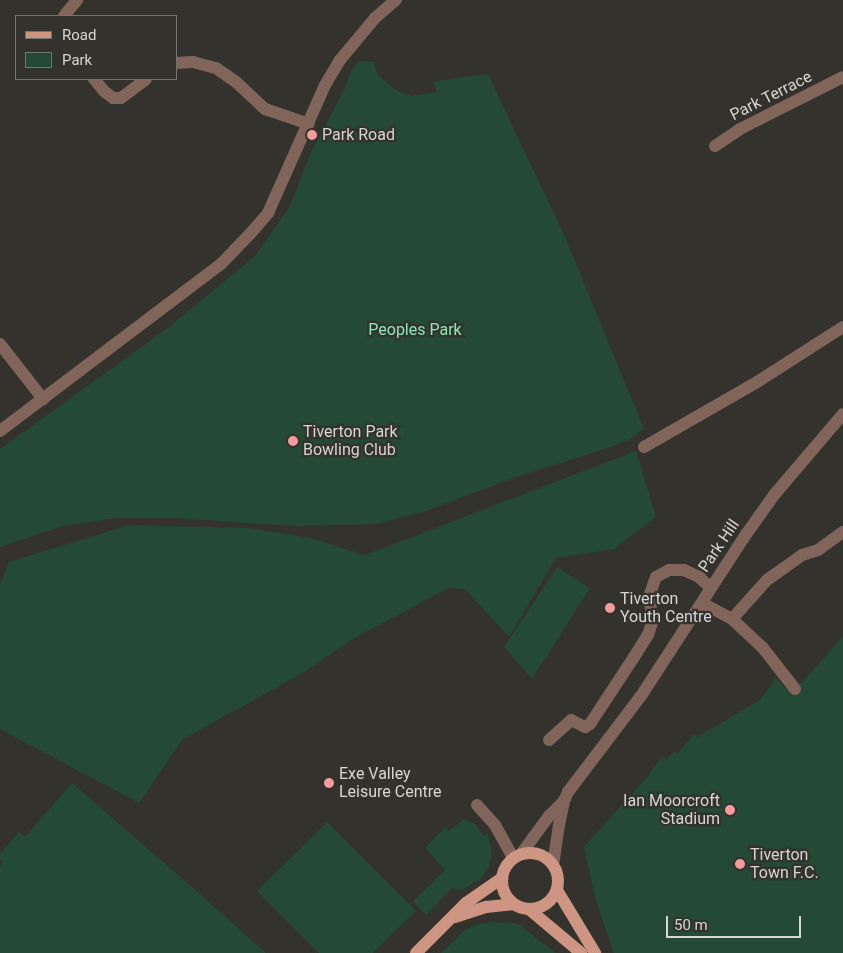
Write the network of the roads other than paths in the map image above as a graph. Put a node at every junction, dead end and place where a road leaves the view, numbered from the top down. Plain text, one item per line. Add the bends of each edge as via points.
1 (77, 0) edge
2 (396, 0) edge
3 (65, 15) edge
4 (178, 64) edge
5 (843, 77) edge
6 (95, 80) edge
7 (145, 80) edge
8 (309, 124) junction
9 (714, 146) dead end
10 (843, 326) edge
11 (0, 344) edge
12 (43, 399) junction
13 (843, 414) edge
14 (0, 431) edge
15 (644, 447) dead end
16 (843, 532) edge
17 (711, 588) junction
18 (702, 602) junction
19 (732, 619) junction
20 (795, 689) dead end
21 (549, 740) dead end
22 (564, 801) junction
23 (477, 805) dead end
24 (517, 856) junction
25 (553, 865) junction
26 (502, 878) junction
27 (557, 890) junction
28 (513, 904) junction
29 (530, 910) junction
30 (451, 919) junction
31 (416, 953) edge
32 (581, 953) edge
33 (595, 953) edge

1 - 3 street
2 - 8 street via 375,18 340,60 325,85
4 - 8 street via 193,62 216,68 265,109
5 - 9 street, Park Terrace via 740,129
6 - 7 street via 113,98 121,98
8 - 12 street via 268,213 221,264
10 - 15 street via 757,382
11 - 12 street
12 - 14 street
13 - 17 street, Park Hill via 774,495
16 - 19 street via 767,580
17 - 18 street, Park Hill
17 - 21 street via 684,570 669,570 656,577 649,597 653,620 648,635 590,724 585,727 571,720
18 - 19 street
18 - 22 street, Park Hill via 641,696
19 - 20 street via 763,648
22 - 24 street, Park Hill
22 - 25 street, Park Hill
23 - 24 street
24 - 25 main road via 539,854
24 - 26 main road via 507,864
25 - 27 main road via 559,882
26 - 28 main road via 502,890
26 - 30 main road via 466,903
27 - 29 main road via 546,905
27 - 33 main road
28 - 29 main road
28 - 30 main road
29 - 32 main road
30 - 31 main road

